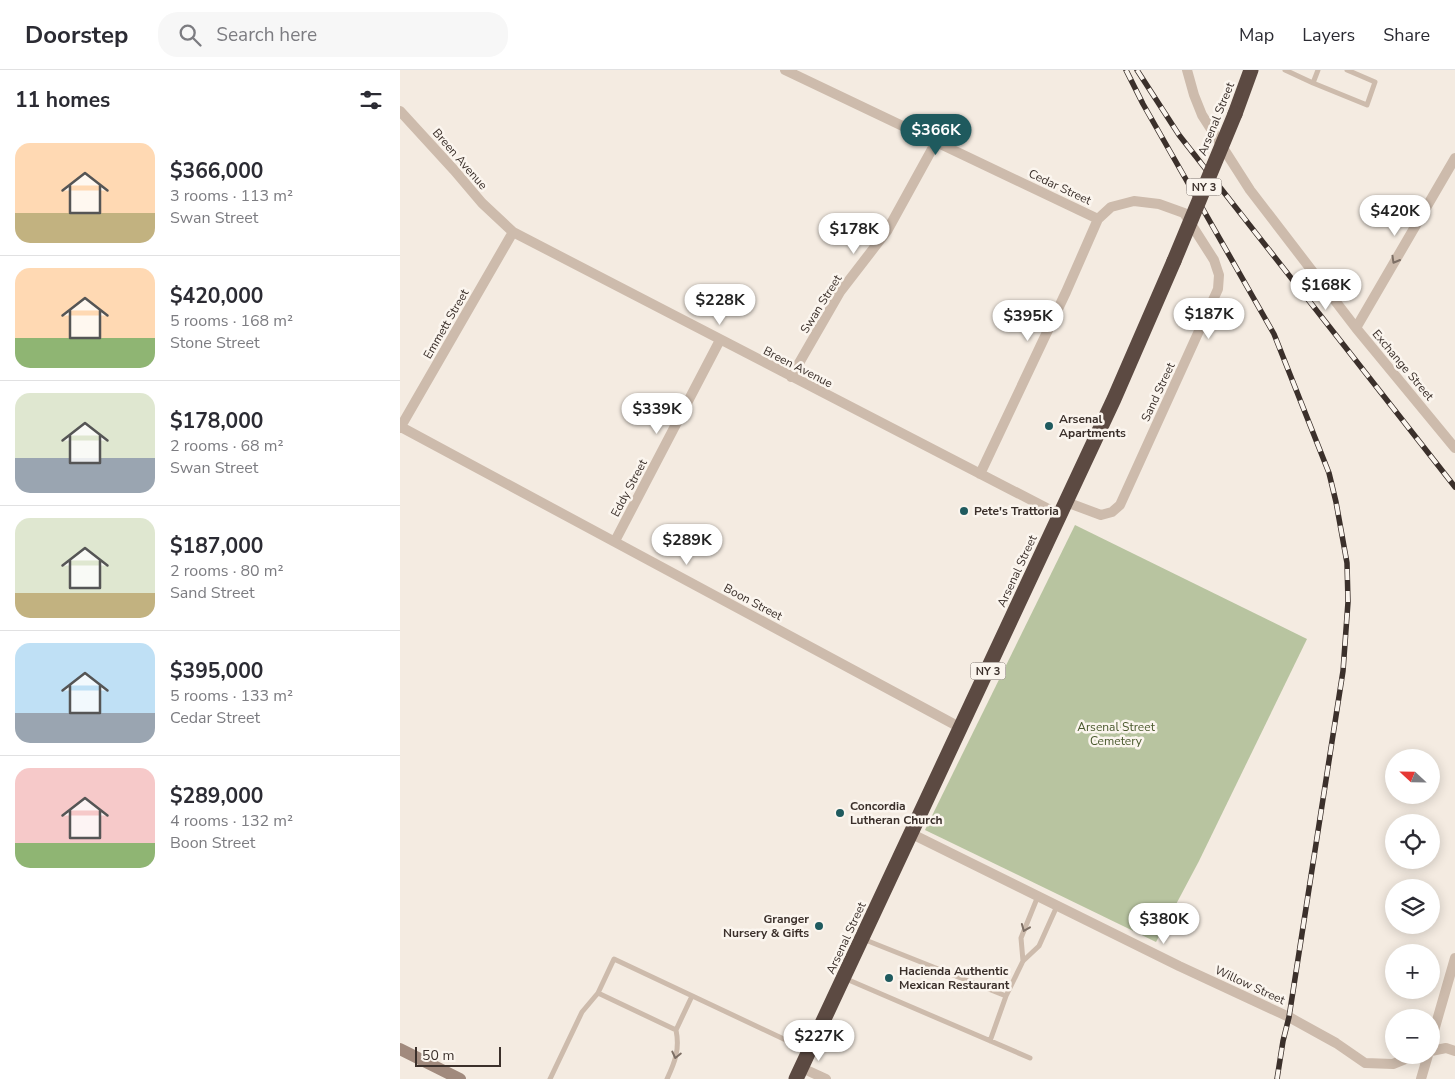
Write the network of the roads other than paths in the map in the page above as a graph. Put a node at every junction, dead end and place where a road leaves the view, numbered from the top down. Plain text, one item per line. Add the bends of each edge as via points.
1 (784, 70) edge
2 (1187, 70) edge
3 (1251, 70) edge
4 (1286, 70) edge
5 (1318, 70) edge
6 (1347, 70) edge
7 (802, 74) edge
8 (1313, 83) junction
9 (400, 111) edge
10 (936, 142) junction
11 (1455, 158) edge
12 (1098, 219) junction
13 (514, 232) junction
14 (1356, 328) junction
15 (720, 340) junction
16 (791, 377) junction
17 (401, 428) edge
18 (1455, 448) edge
19 (980, 474) junction
20 (1063, 509) junction
21 (615, 542) junction
22 (961, 728) junction
23 (912, 834) junction
24 (1038, 896) junction
25 (1057, 906) junction
26 (863, 938) junction
27 (1455, 958) edge
28 (1023, 961) junction
29 (844, 978) junction
30 (598, 993) junction
31 (692, 996) junction
32 (1006, 996) junction
33 (1440, 1010) edge
34 (676, 1030) junction
35 (990, 1041) junction
36 (1440, 1049) edge
37 (401, 1050) edge
38 (809, 1051) junction
39 (1455, 1051) edge
40 (1030, 1058) dead end
41 (1385, 1064) edge
42 (1425, 1064) edge
43 (799, 1073) edge
44 (460, 1079) edge
45 (550, 1079) edge
46 (667, 1079) edge
47 (826, 1079) edge
48 (1421, 1079) edge

1 - 7 street, Cedar Street
2 - 14 street, Exchange Street via 1202,115 1250,190
3 - 20 highway, Arsenal Street / NY 3, bridge via 1174,261
4 - 8 lane
5 - 8 lane
6 - 8 lane via 1375,82 1368,105
7 - 10 street, Cedar Street
9 - 13 street, Breen Avenue via 482,203
10 - 12 street, Cedar Street
10 - 16 street, Swan Street via 887,231 840,292
11 -> 14 street
12 - 19 street, Cedar Street
12 - 20 street, Sand Street via 1111,206 1134,201 1159,204 1184,213 1214,260 1219,275 1218,289 1120,504 1112,512 1101,515
13 - 15 street, Breen Avenue
13 - 17 street, Emmett Street
14 - 18 street, Exchange Street
15 - 16 street, Breen Avenue
15 - 21 street, Eddy Street
16 - 19 street, Breen Avenue
17 - 21 street, Boon Street
19 - 20 street, Breen Avenue
20 - 22 highway, Arsenal Street / NY 3
21 - 22 street, Boon Street
22 - 23 highway, Arsenal Street / NY 3
23 - 24 street, Willow Street
23 - 26 highway, Arsenal Street / NY 3
24 - 25 street, Willow Street
24 -> 28 lane via 1021,938
25 - 28 lane via 1039,946
25 - 41 street, Willow Street via 1289,1017 1365,1063
26 - 29 highway, Arsenal Street / NY 3
26 - 32 lane
27 - 33 street
28 - 32 lane
29 - 35 lane
29 - 38 highway, Arsenal Street / NY 3
30 - 31 lane via 614,959
30 - 34 lane
30 - 45 lane via 582,1012
31 - 34 lane
31 - 38 lane
32 - 35 lane
34 -> 46 lane via 676,1061
35 - 40 lane
36 - 39 street
37 - 44 street
38 - 43 highway, Arsenal Street / NY 3
42 - 48 street
43 - 47 street

